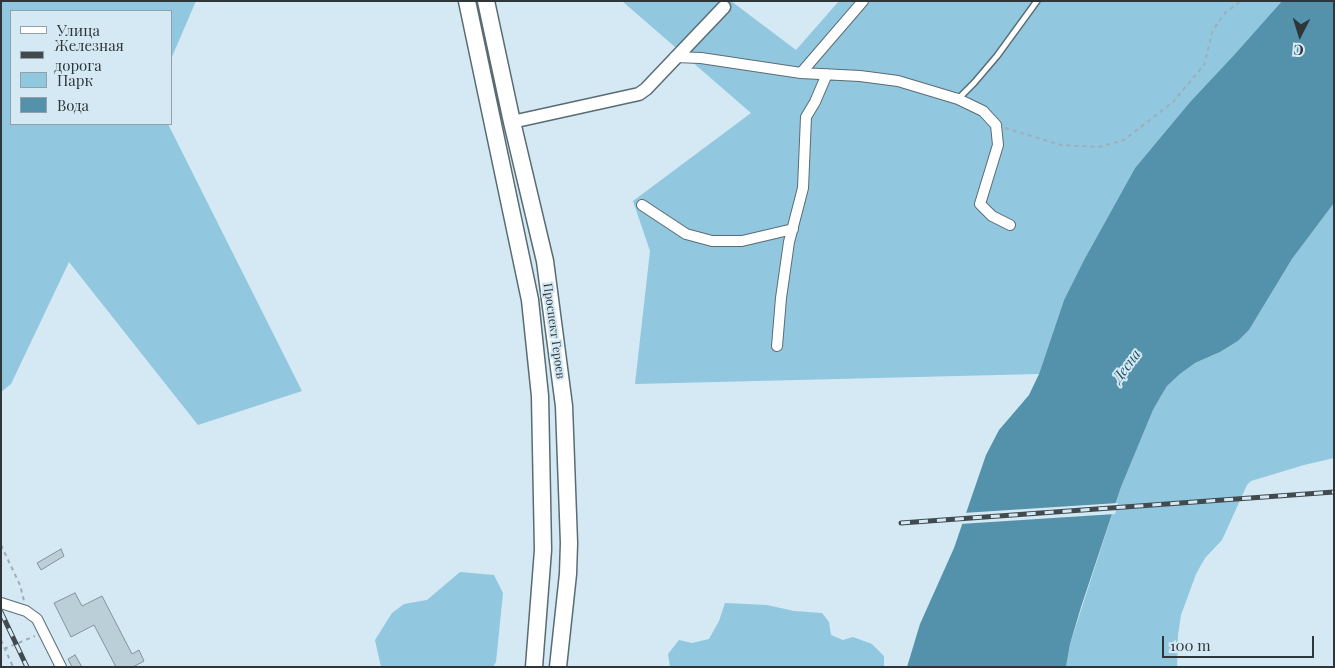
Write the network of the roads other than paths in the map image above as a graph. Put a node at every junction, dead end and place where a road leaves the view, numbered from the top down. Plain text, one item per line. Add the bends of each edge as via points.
1 (467, 1) edge
2 (486, 1) edge
3 (862, 1) edge
4 (1037, 1) edge
5 (727, 4) edge
6 (676, 57) junction
7 (801, 73) junction
8 (827, 74) junction
9 (958, 98) junction
10 (512, 122) junction
11 (642, 205) dead end
12 (1010, 225) dead end
13 (793, 229) junction
14 (777, 346) dead end
15 (1, 603) edge
16 (61, 667) edge
17 (534, 667) edge
18 (558, 667) edge

1 - 17 main road, Проспект Героев via 530,300 540,396 543,550
2 - 10 main road, Проспект Героев
3 - 7 street
4 - 9 lane via 997,56
5 - 6 street
6 - 7 street
6 - 10 street via 639,94
7 - 8 street
8 - 9 street via 898,81
8 - 13 street via 806,117 802,188
9 - 12 street via 983,111 996,125 998,145 980,204 992,216
10 - 18 main road, Проспект Героев via 545,261 564,406 568,567
11 - 13 street via 686,234 712,241 742,241
13 - 14 street via 781,298
15 - 16 street via 26,611 37,619

